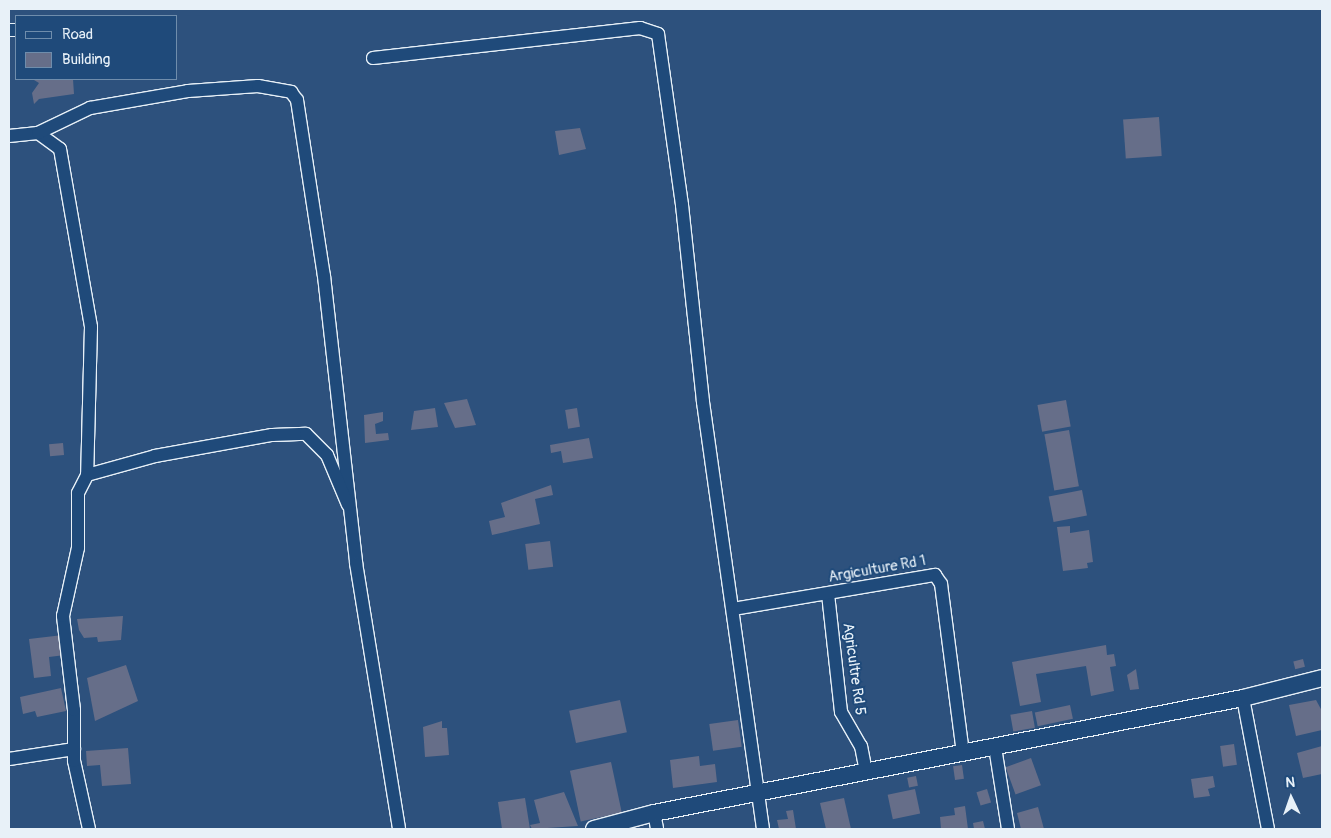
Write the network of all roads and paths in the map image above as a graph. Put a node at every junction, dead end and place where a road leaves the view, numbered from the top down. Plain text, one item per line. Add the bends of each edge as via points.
1 (373, 58) dead end
2 (38, 133) junction
3 (9, 136) edge
4 (87, 475) junction
5 (353, 516) junction
6 (828, 594) junction
7 (733, 609) junction
8 (1322, 678) edge
9 (1242, 698) junction
10 (995, 748) junction
11 (74, 749) junction
12 (963, 754) junction
13 (9, 759) edge
14 (866, 772) junction
15 (758, 792) junction
16 (655, 821) edge
17 (89, 829) edge
18 (400, 829) edge
19 (594, 829) edge
20 (763, 829) edge
21 (1008, 829) edge
22 (1268, 829) edge

1 - 7 street via 640,28 658,34
2 - 3 street
2 - 4 street via 60,150 91,326
2 - 5 street via 90,108 188,91 258,86 291,92 299,108 312,183
4 - 5 street via 155,456 272,436 306,434 327,455
4 - 11 street via 78,493 76,562 63,600
5 - 18 street via 364,623
6 - 7 street, Argiculture Rd 1
6 - 12 street, Argiculture Rd 1 via 928,575 938,578
6 - 14 street, Agricultre Rd 5 via 841,712 861,746
7 - 15 street
8 - 9 street
9 - 10 street
9 - 22 street
10 - 12 street
10 - 21 street
11 - 13 street
11 - 17 street
12 - 14 street
14 - 15 street
15 - 16 street
15 - 20 street
16 - 19 street

